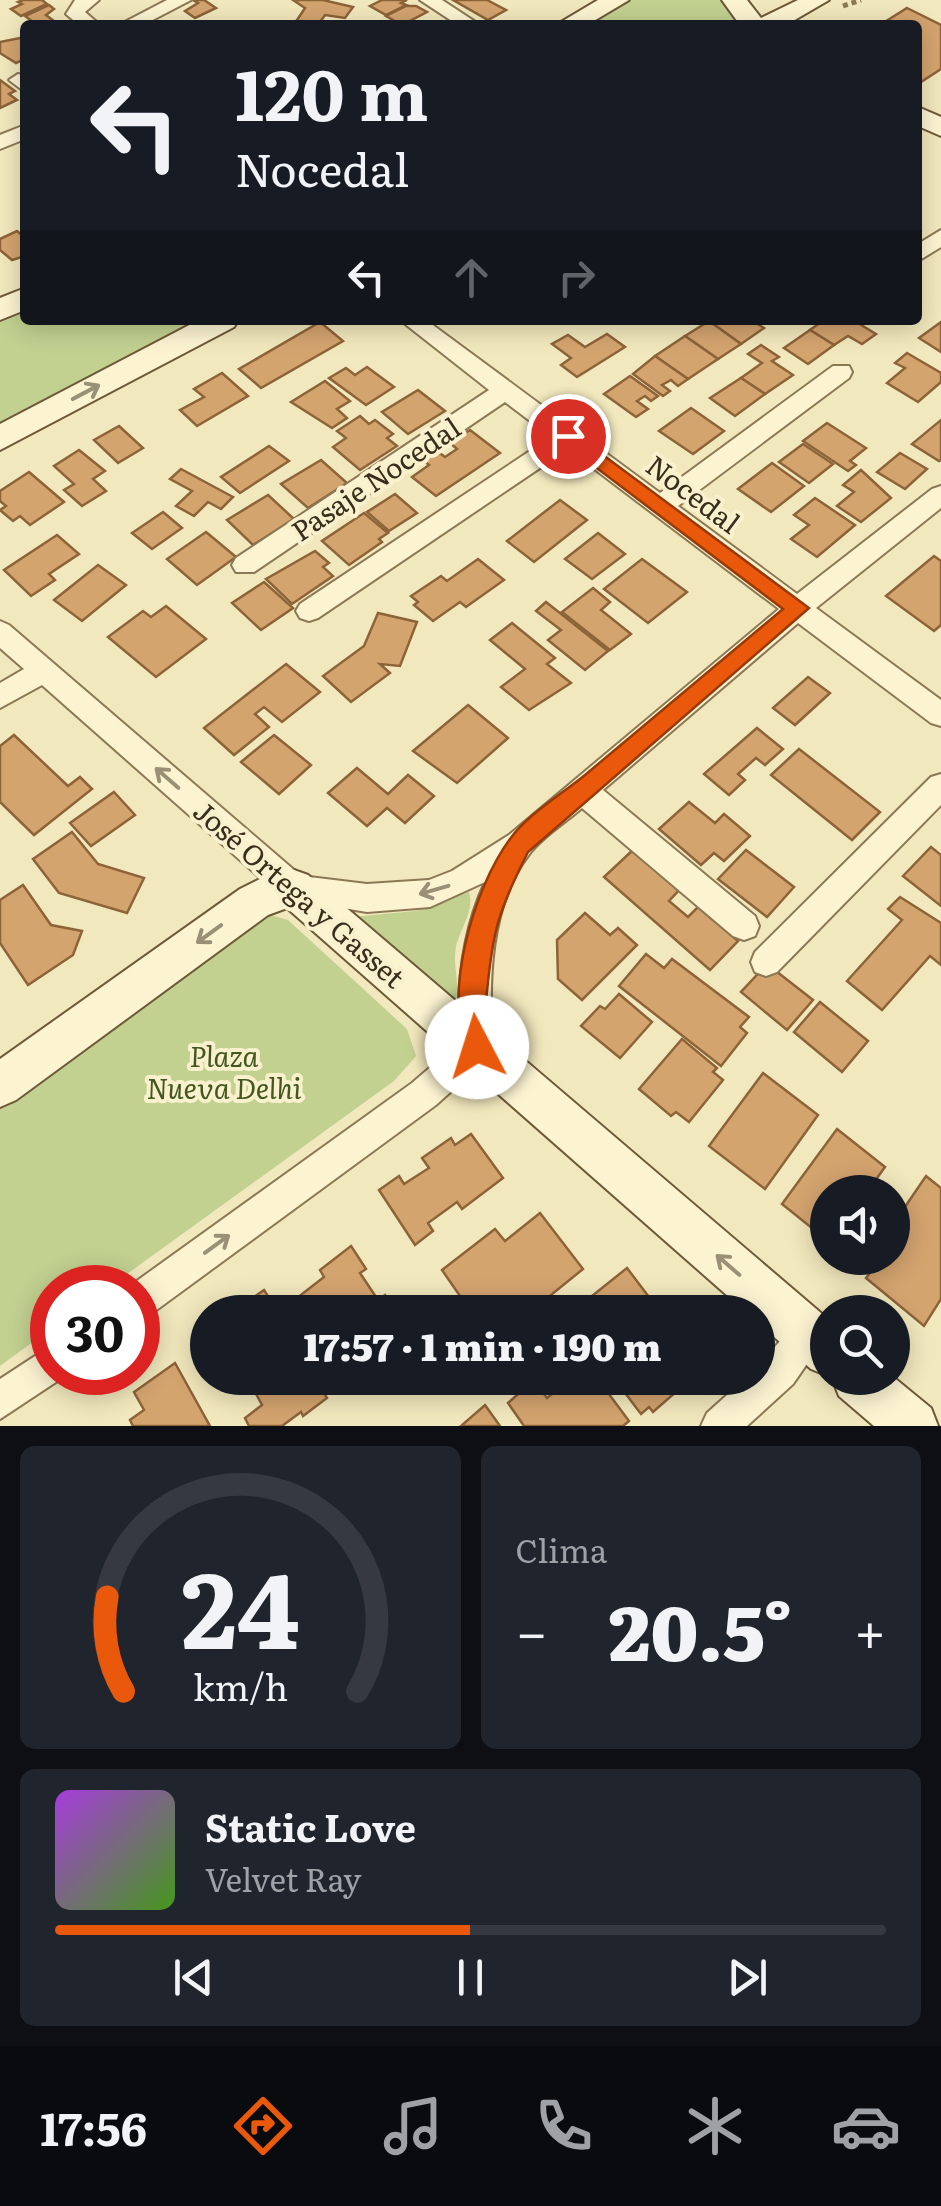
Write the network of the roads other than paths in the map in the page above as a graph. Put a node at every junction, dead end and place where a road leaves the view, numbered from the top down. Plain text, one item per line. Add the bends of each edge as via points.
1 (90, 0) edge
2 (182, 0) edge
3 (429, 0) edge
4 (617, 0) edge
5 (734, 0) edge
6 (817, 0) edge
7 (84, 20) edge
8 (139, 20) edge
9 (463, 20) edge
10 (578, 20) edge
11 (755, 20) edge
12 (771, 20) edge
13 (213, 325) edge
14 (418, 325) edge
15 (841, 372) dead end
16 (506, 390) junction
17 (568, 436) junction
18 (0, 438) edge
19 (941, 495) edge
20 (660, 506) junction
21 (245, 566) dead end
22 (798, 608) junction
23 (309, 611) dead end
24 (0, 632) edge
25 (44, 670) junction
26 (0, 697) edge
27 (941, 715) edge
28 (941, 786) edge
29 (582, 790) junction
30 (520, 844) junction
31 (294, 888) junction
32 (744, 926) dead end
33 (766, 962) dead end
34 (477, 1047) junction
35 (0, 1085) edge
36 (160, 1286) edge
37 (810, 1337) edge
38 (810, 1350) edge
39 (30, 1379) edge
40 (877, 1395) edge
41 (0, 1401) edge
42 (720, 1426) edge
43 (913, 1426) edge

1 - 7 street via 75,14
2 - 8 street
3 - 9 street
4 - 10 street
5 - 11 street
6 - 12 street
18 -> 13 street
14 - 16 street, Nocedal
15 - 20 street
16 - 17 street, Nocedal
16 - 21 street, Pasaje Nocedal
17 - 20 street, Nocedal
17 - 23 street
19 - 22 street
20 - 22 street, Nocedal
22 - 27 street, Nocedal
22 - 29 street
24 - 25 street, José Ortega y Gasset
25 - 26 street
31 -> 25 street, José Ortega y Gasset
28 - 33 street
29 - 30 street
29 - 32 street
30 -> 31 street via 430,892 367,898
30 - 34 street via 479,938
31 - 34 street, José Ortega y Gasset
31 -> 35 street via 254,902
36 -> 34 street via 424,1094
37 -> 34 street, José Ortega y Gasset
38 - 42 street
39 - 41 street
40 - 43 street

